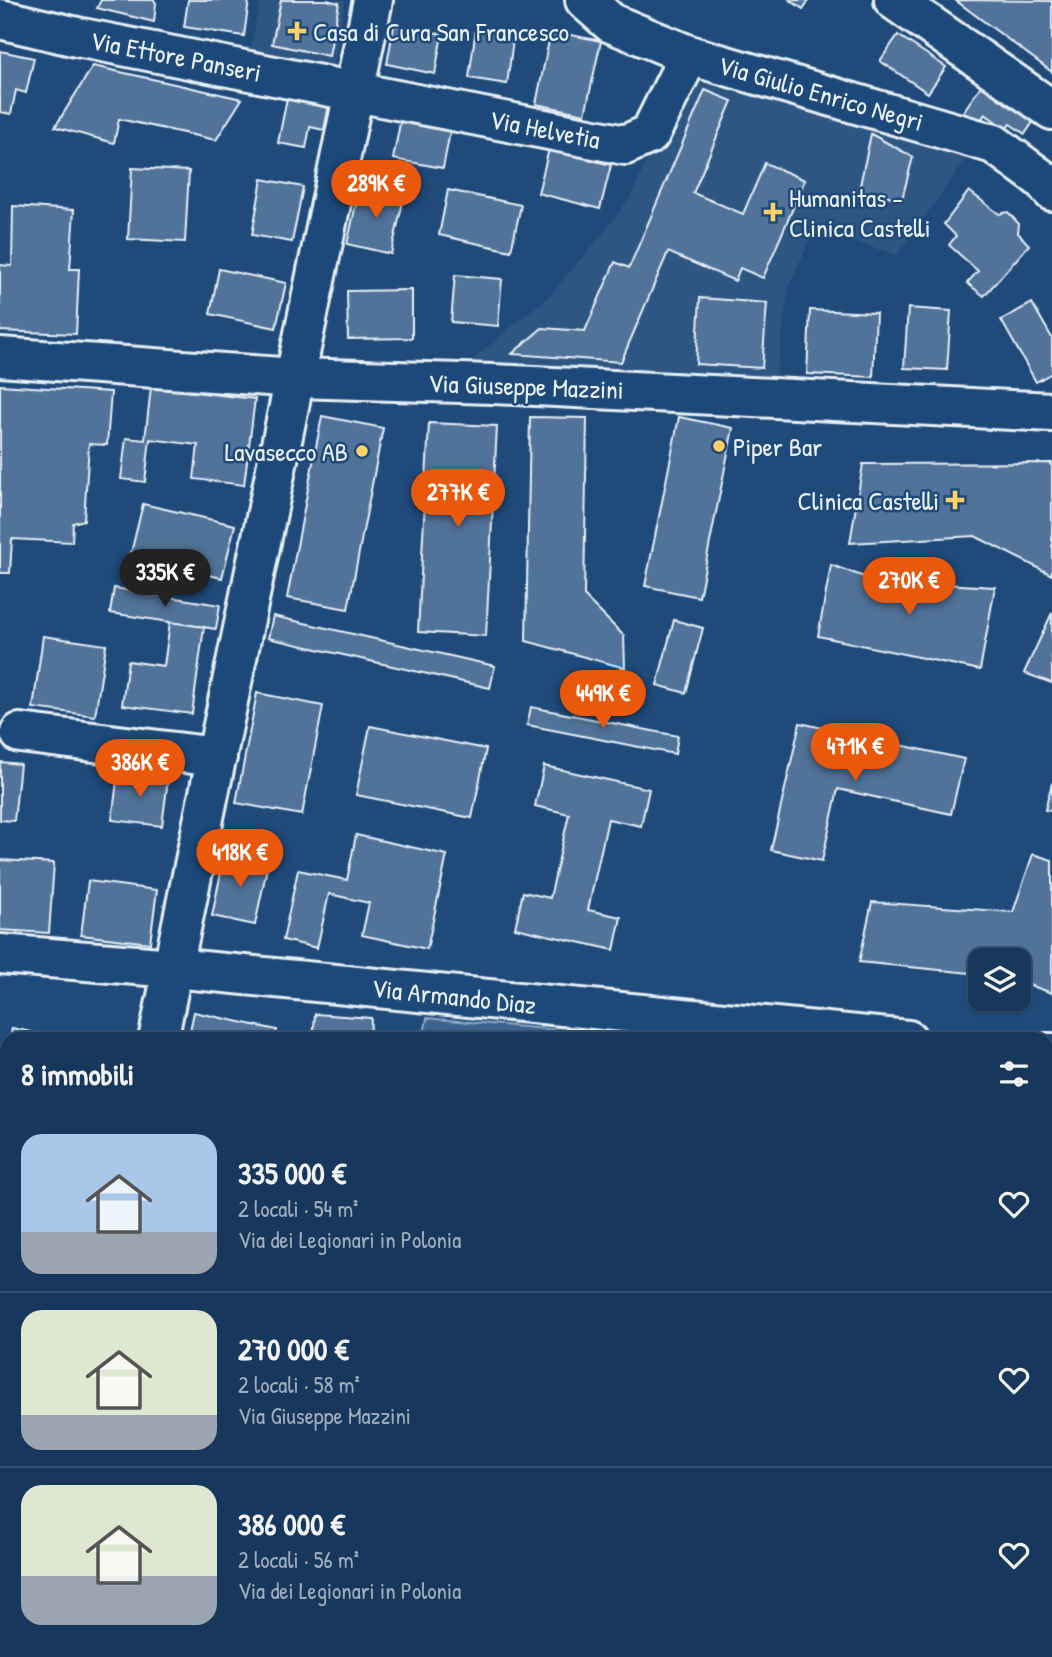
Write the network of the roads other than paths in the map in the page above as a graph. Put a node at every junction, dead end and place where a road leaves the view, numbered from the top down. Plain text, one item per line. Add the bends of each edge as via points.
1 (373, 0) edge
2 (585, 0) edge
3 (894, 0) edge
4 (0, 19) edge
5 (689, 55) junction
6 (353, 90) junction
7 (1052, 110) edge
8 (1052, 191) edge
9 (0, 357) edge
10 (296, 378) junction
11 (1052, 412) edge
12 (20, 733) dead end
13 (217, 757) junction
14 (0, 954) edge
15 (173, 968) junction
16 (160, 1032) edge
17 (826, 1032) edge

1 - 6 street
2 - 5 street, Via Giulio Enrico Negri via 611,23
3 - 7 street
4 - 6 street, Via Ettore Panseri
5 - 6 street, Via Helvetia via 650,134 625,145
5 - 8 street, Via Giulio Enrico Negri via 994,144
6 - 10 street
9 - 10 street, Via Giuseppe Mazzini
10 - 11 street, Via Giuseppe Mazzini
10 - 13 street
12 - 13 street
13 - 15 street
14 - 15 street, Via Armando Diaz
15 - 16 street
15 - 17 street, Via Armando Diaz

